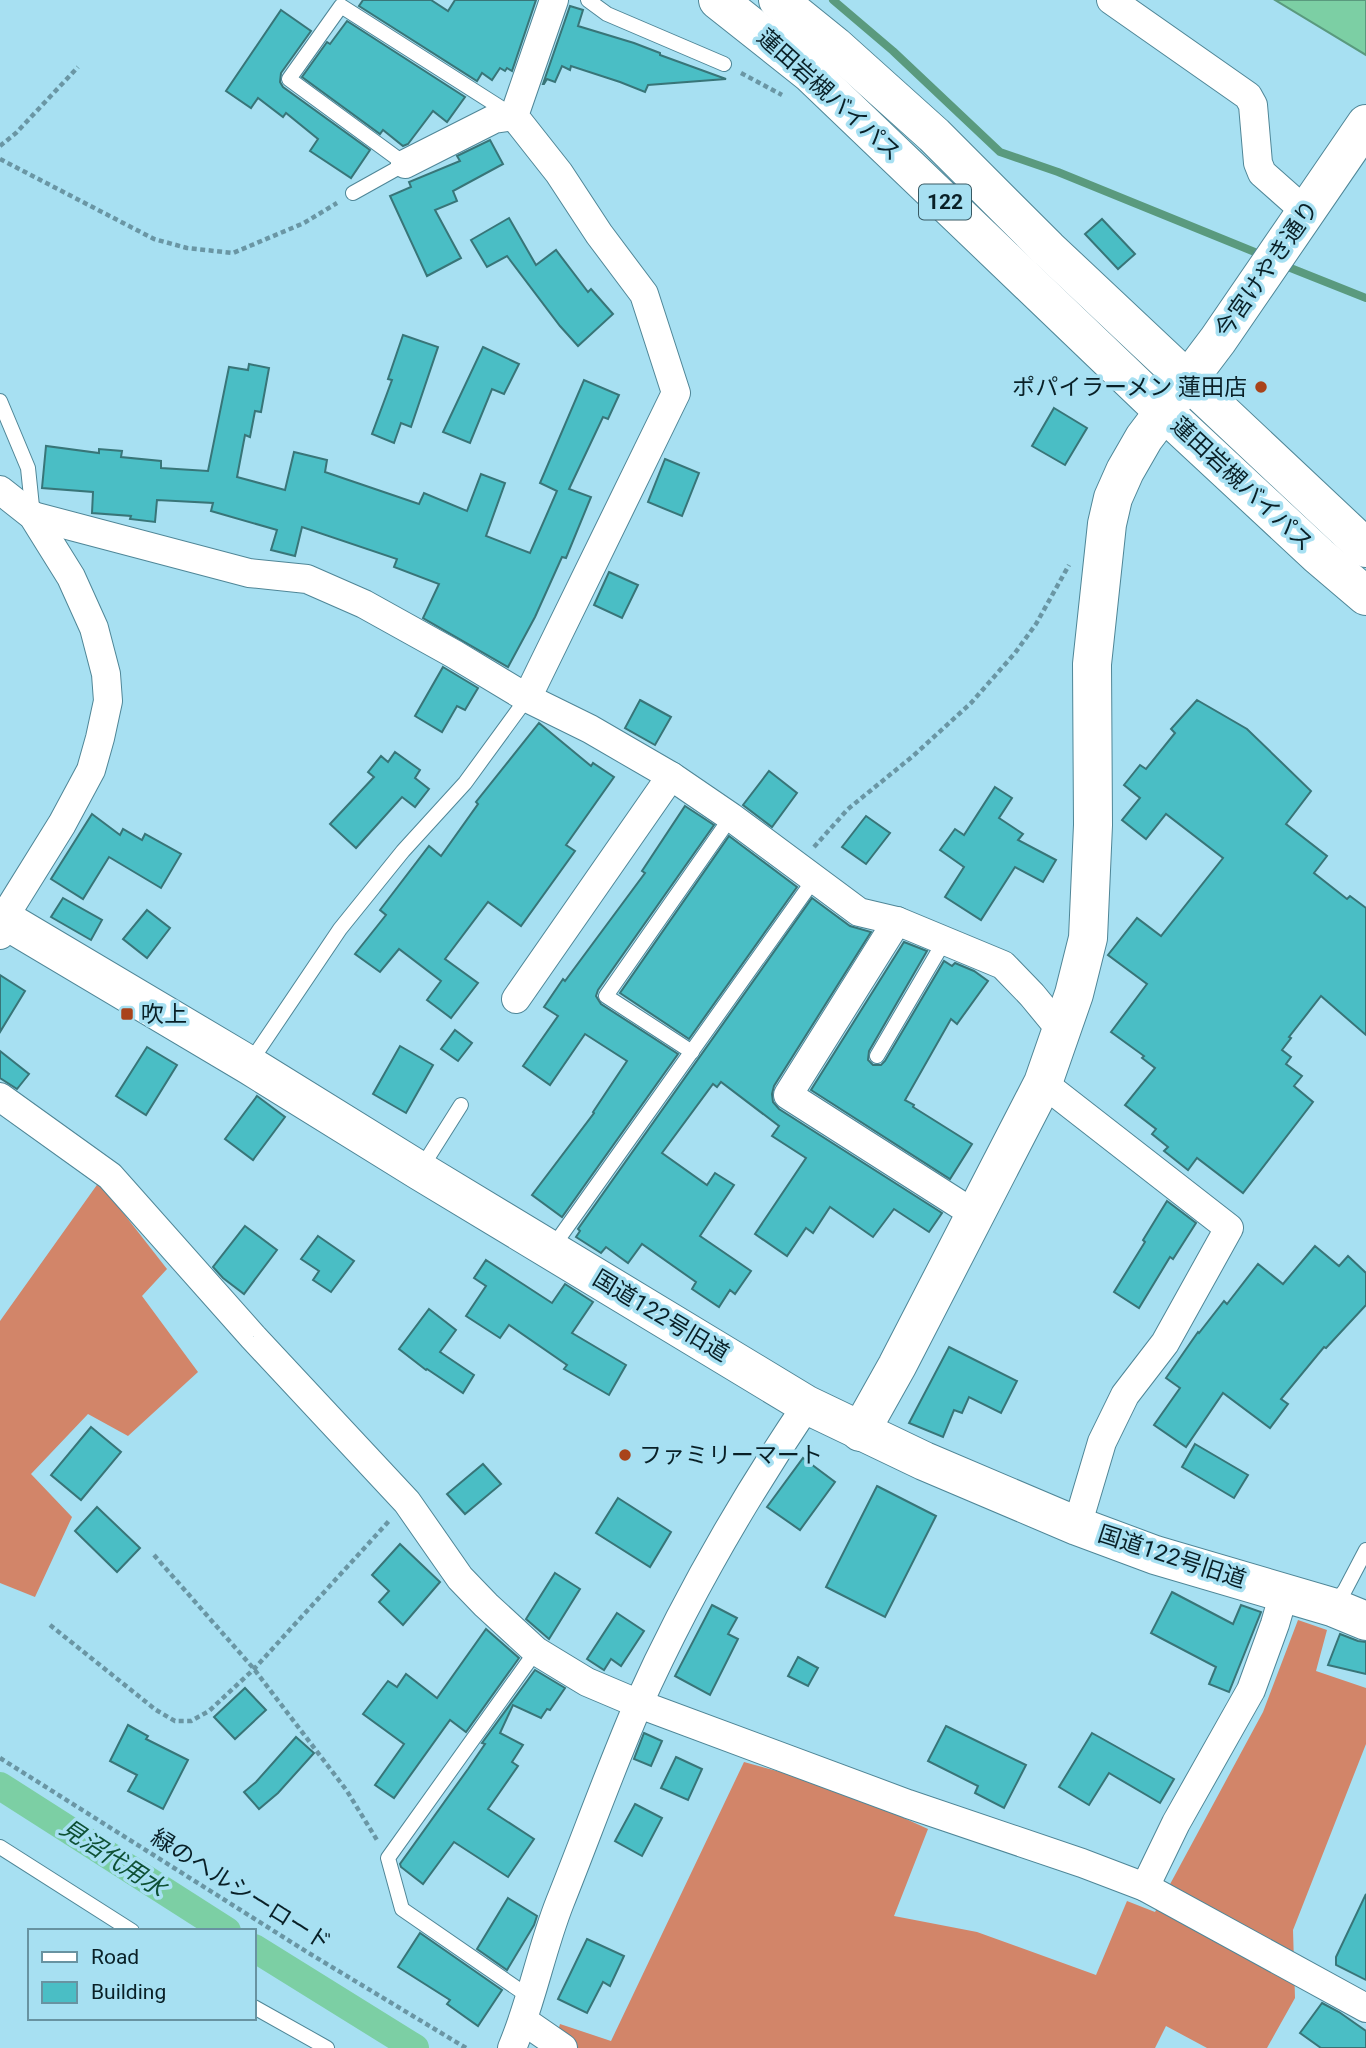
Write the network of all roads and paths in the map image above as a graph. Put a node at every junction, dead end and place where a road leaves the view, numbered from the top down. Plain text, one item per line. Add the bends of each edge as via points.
1 (554, 0) edge
2 (588, 0) edge
3 (718, 0) edge
4 (778, 0) edge
5 (1111, 0) edge
6 (724, 65) joint
7 (78, 67) dead end
8 (792, 100) dead end
9 (514, 116) junction
10 (1366, 124) edge
11 (0, 146) edge
12 (0, 159) edge
13 (405, 163) junction
14 (353, 193) joint
15 (1312, 205) junction
16 (1188, 380) junction
17 (0, 401) edge
18 (1164, 412) junction
19 (0, 490) edge
20 (33, 516) junction
21 (1366, 548) edge
22 (1070, 563) dead end
23 (1366, 596) edge
24 (527, 698) junction
25 (671, 776) junction
26 (731, 817) junction
27 (806, 872) junction
28 (897, 921) junction
29 (2, 925) edge
30 (945, 940) junction
31 (516, 999) dead end
32 (1060, 1029) junction
33 (692, 1052) junction
34 (877, 1056) dead end
35 (249, 1065) junction
36 (1043, 1083) junction
37 (0, 1097) edge
38 (461, 1105) dead end
39 (420, 1171) junction
40 (976, 1215) junction
41 (550, 1249) junction
42 (807, 1405) junction
43 (860, 1432) junction
44 (407, 1502) junction
45 (1077, 1526) junction
46 (1366, 1550) edge
47 (154, 1555) dead end
48 (1283, 1593) junction
49 (1349, 1614) edge
50 (50, 1625) dead end
51 (537, 1651) junction
52 (254, 1669) junction
53 (639, 1704) junction
54 (0, 1758) edge
55 (0, 1847) edge
56 (388, 1858) junction
57 (1145, 1887) junction
58 (129, 1929) edge
59 (256, 2008) edge
60 (1366, 2008) edge
61 (527, 2009) junction
62 (327, 2048) edge
63 (466, 2048) edge
64 (512, 2048) edge
65 (563, 2048) edge

1 - 9 street
2 - 6 lane via 607,14
3 - 18 main road, 蓮田岩槻バイパス / 122 via 810,73
4 - 16 main road, 蓮田岩槻バイパス / 122 via 934,135
5 - 15 street via 1248,96 1262,173
6 - 8 path
7 - 11 path
9 - 13 street via 494,118
9 - 13 lane via 341,6 289,79
9 - 24 street via 644,294 676,393
10 - 15 main road, 今宮けやき通り
12 - 14 path via 154,239 233,253 304,223
13 - 14 lane
15 - 16 main road, 今宮けやき通り
16 - 18 main road, 今宮けやき通り
16 - 21 main road, 蓮田岩槻バイパス / 122
17 - 20 lane via 28,468
18 - 23 main road, 蓮田岩槻バイパス / 122
18 - 32 main road, 今宮けやき通り via 1125,471 1107,524 1092,664 1088,938
19 - 20 street
20 - 24 street via 249,573 307,579 376,611
20 - 29 street via 71,577 94,628 108,701 91,769
22 - 27 path via 1015,653 971,703 848,809
24 - 25 street
24 - 35 lane via 465,783 340,929
25 - 26 street
25 - 31 street
26 - 27 street
26 - 33 lane via 606,996
27 - 28 street via 859,912
27 - 33 lane
28 - 30 street
28 - 40 street via 788,1095
29 - 35 main road, 国道122号旧道
30 - 32 street via 1003,965
30 - 34 lane
32 - 36 main road, 今宮けやき通り
33 - 41 lane
35 - 39 main road, 国道122号旧道
36 - 40 main road, 今宮けやき通り
36 - 45 street via 1229,1228 1165,1343 1113,1418
37 - 44 street via 110,1176
38 - 39 lane
39 - 41 main road, 国道122号旧道
40 - 43 main road, 今宮けやき通り
41 - 42 main road, 国道122号旧道
42 - 43 main road, 国道122号旧道
42 - 53 street via 701,1576
43 - 45 main road, 国道122号旧道
44 - 51 street via 460,1578
44 - 52 path
45 - 48 main road, 国道122号旧道
46 - 49 lane via 1345,1590
47 - 52 path
48 - 49 main road, 国道122号旧道
48 - 57 street via 1251,1690
50 - 52 path via 174,1721 191,1721 209,1711
51 - 53 street via 586,1682
51 - 56 lane
52 - 56 path via 346,1791
53 - 57 street
53 - 61 street via 554,1917
54 - 63 path, 緑のヘルシーロード
55 - 58 lane
56 - 61 lane via 402,1909
57 - 60 street
59 - 62 lane
61 - 64 street
61 - 65 street

